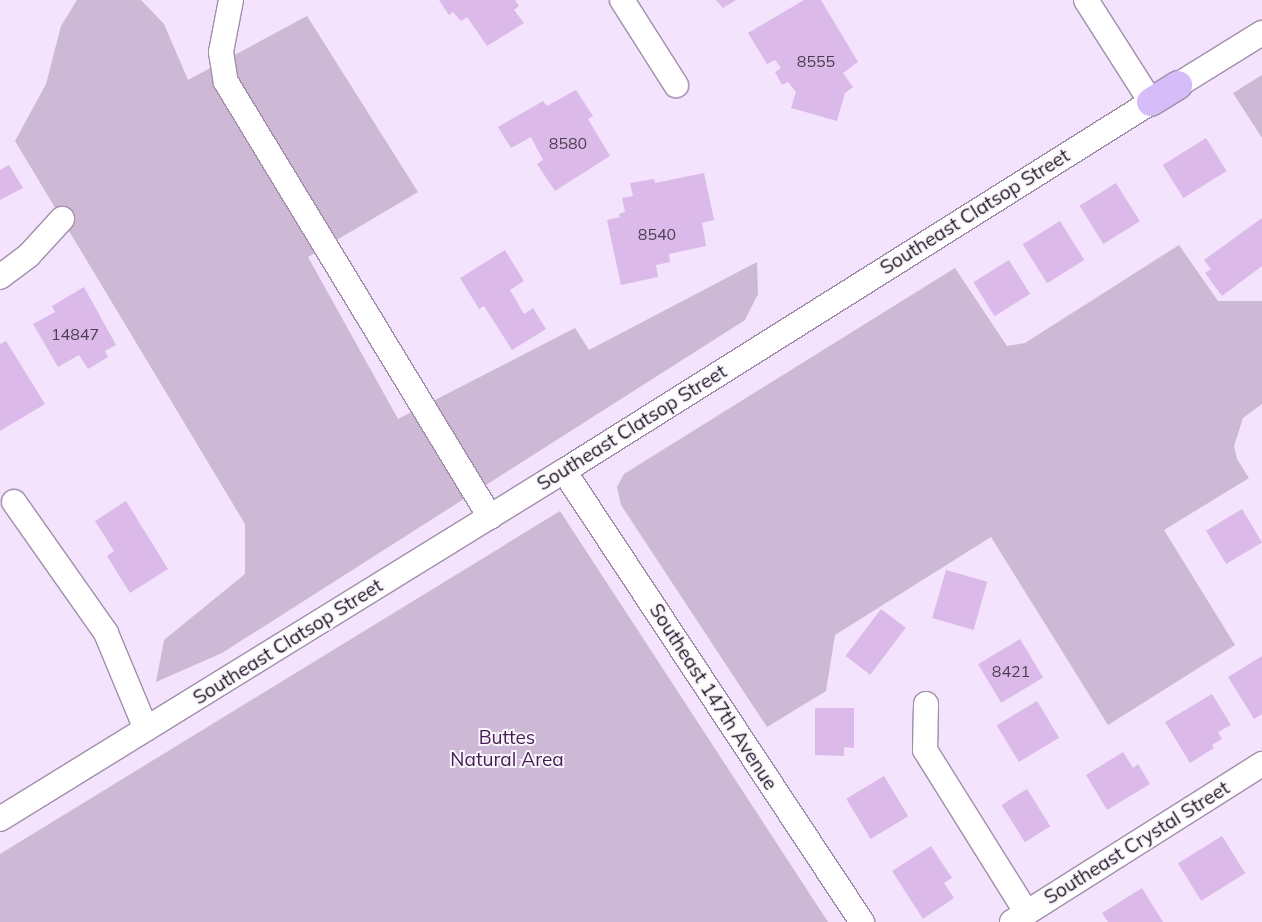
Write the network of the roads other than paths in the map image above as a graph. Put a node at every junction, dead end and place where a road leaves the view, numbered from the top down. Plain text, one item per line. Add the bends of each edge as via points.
1 (231, 0) edge
2 (622, 0) edge
3 (1086, 0) edge
4 (1262, 33) edge
5 (676, 85) dead end
6 (1178, 85) joint
7 (1151, 102) junction
8 (62, 219) dead end
9 (0, 277) edge
10 (564, 471) junction
11 (14, 502) dead end
12 (490, 517) junction
13 (926, 704) dead end
14 (146, 730) junction
15 (1262, 764) edge
16 (0, 819) edge
17 (1019, 917) edge
18 (862, 922) edge

1 - 12 street via 220,52 226,82
2 - 5 street
3 - 7 street
4 - 6 street, Southeast Clatsop Street
6 - 7 main road, Southeast Clatsop Street
7 - 10 street, Southeast Clatsop Street
8 - 9 street via 29,255
10 - 12 street, Southeast Clatsop Street
10 - 18 street, Southeast 147th Avenue
11 - 14 street via 106,633
12 - 14 street, Southeast Clatsop Street
13 - 17 street via 925,750
14 - 16 street, Southeast Clatsop Street
15 - 17 street, Southeast Crystal Street

